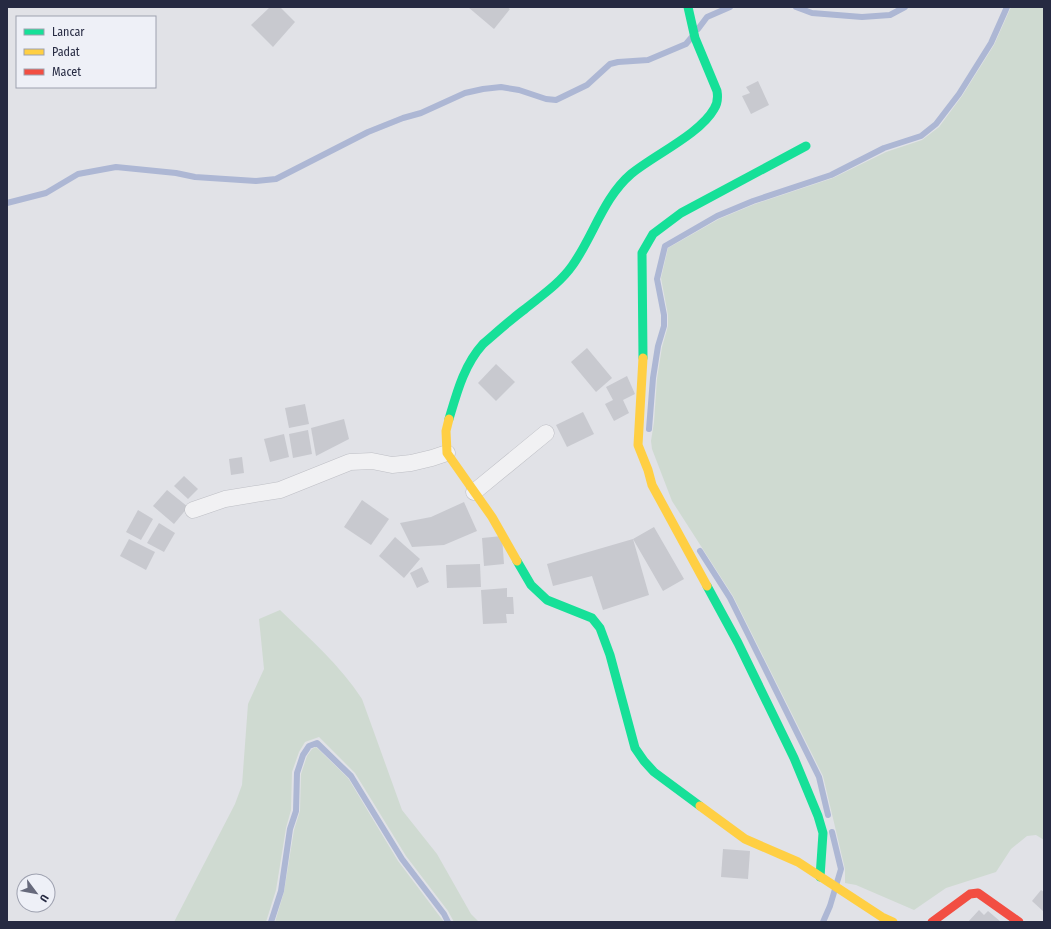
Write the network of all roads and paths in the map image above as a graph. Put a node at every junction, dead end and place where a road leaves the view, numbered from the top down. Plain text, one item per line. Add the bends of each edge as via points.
1 (688, 7) edge
2 (806, 146) dead end
3 (546, 433) dead end
4 (448, 453) junction
5 (474, 492) junction
6 (193, 510) dead end
7 (820, 877) junction
8 (893, 922) edge
9 (932, 922) edge
10 (1019, 922) edge

1 - 4 street via 689,22 718,98 714,108 695,129 629,176 614,194 571,267 473,355 463,375 446,431
2 - 7 street via 681,213 653,234 642,253 643,359 638,446 652,485 738,643 794,758 823,833
3 - 5 street
4 - 5 street
4 - 6 street via 425,460 392,465 372,461 350,462 280,490 225,499
5 - 7 street via 492,517 531,586 547,600 592,618 600,628 636,748 644,761 654,772 746,839 798,862
7 - 8 street
9 - 10 street via 970,894 978,893

